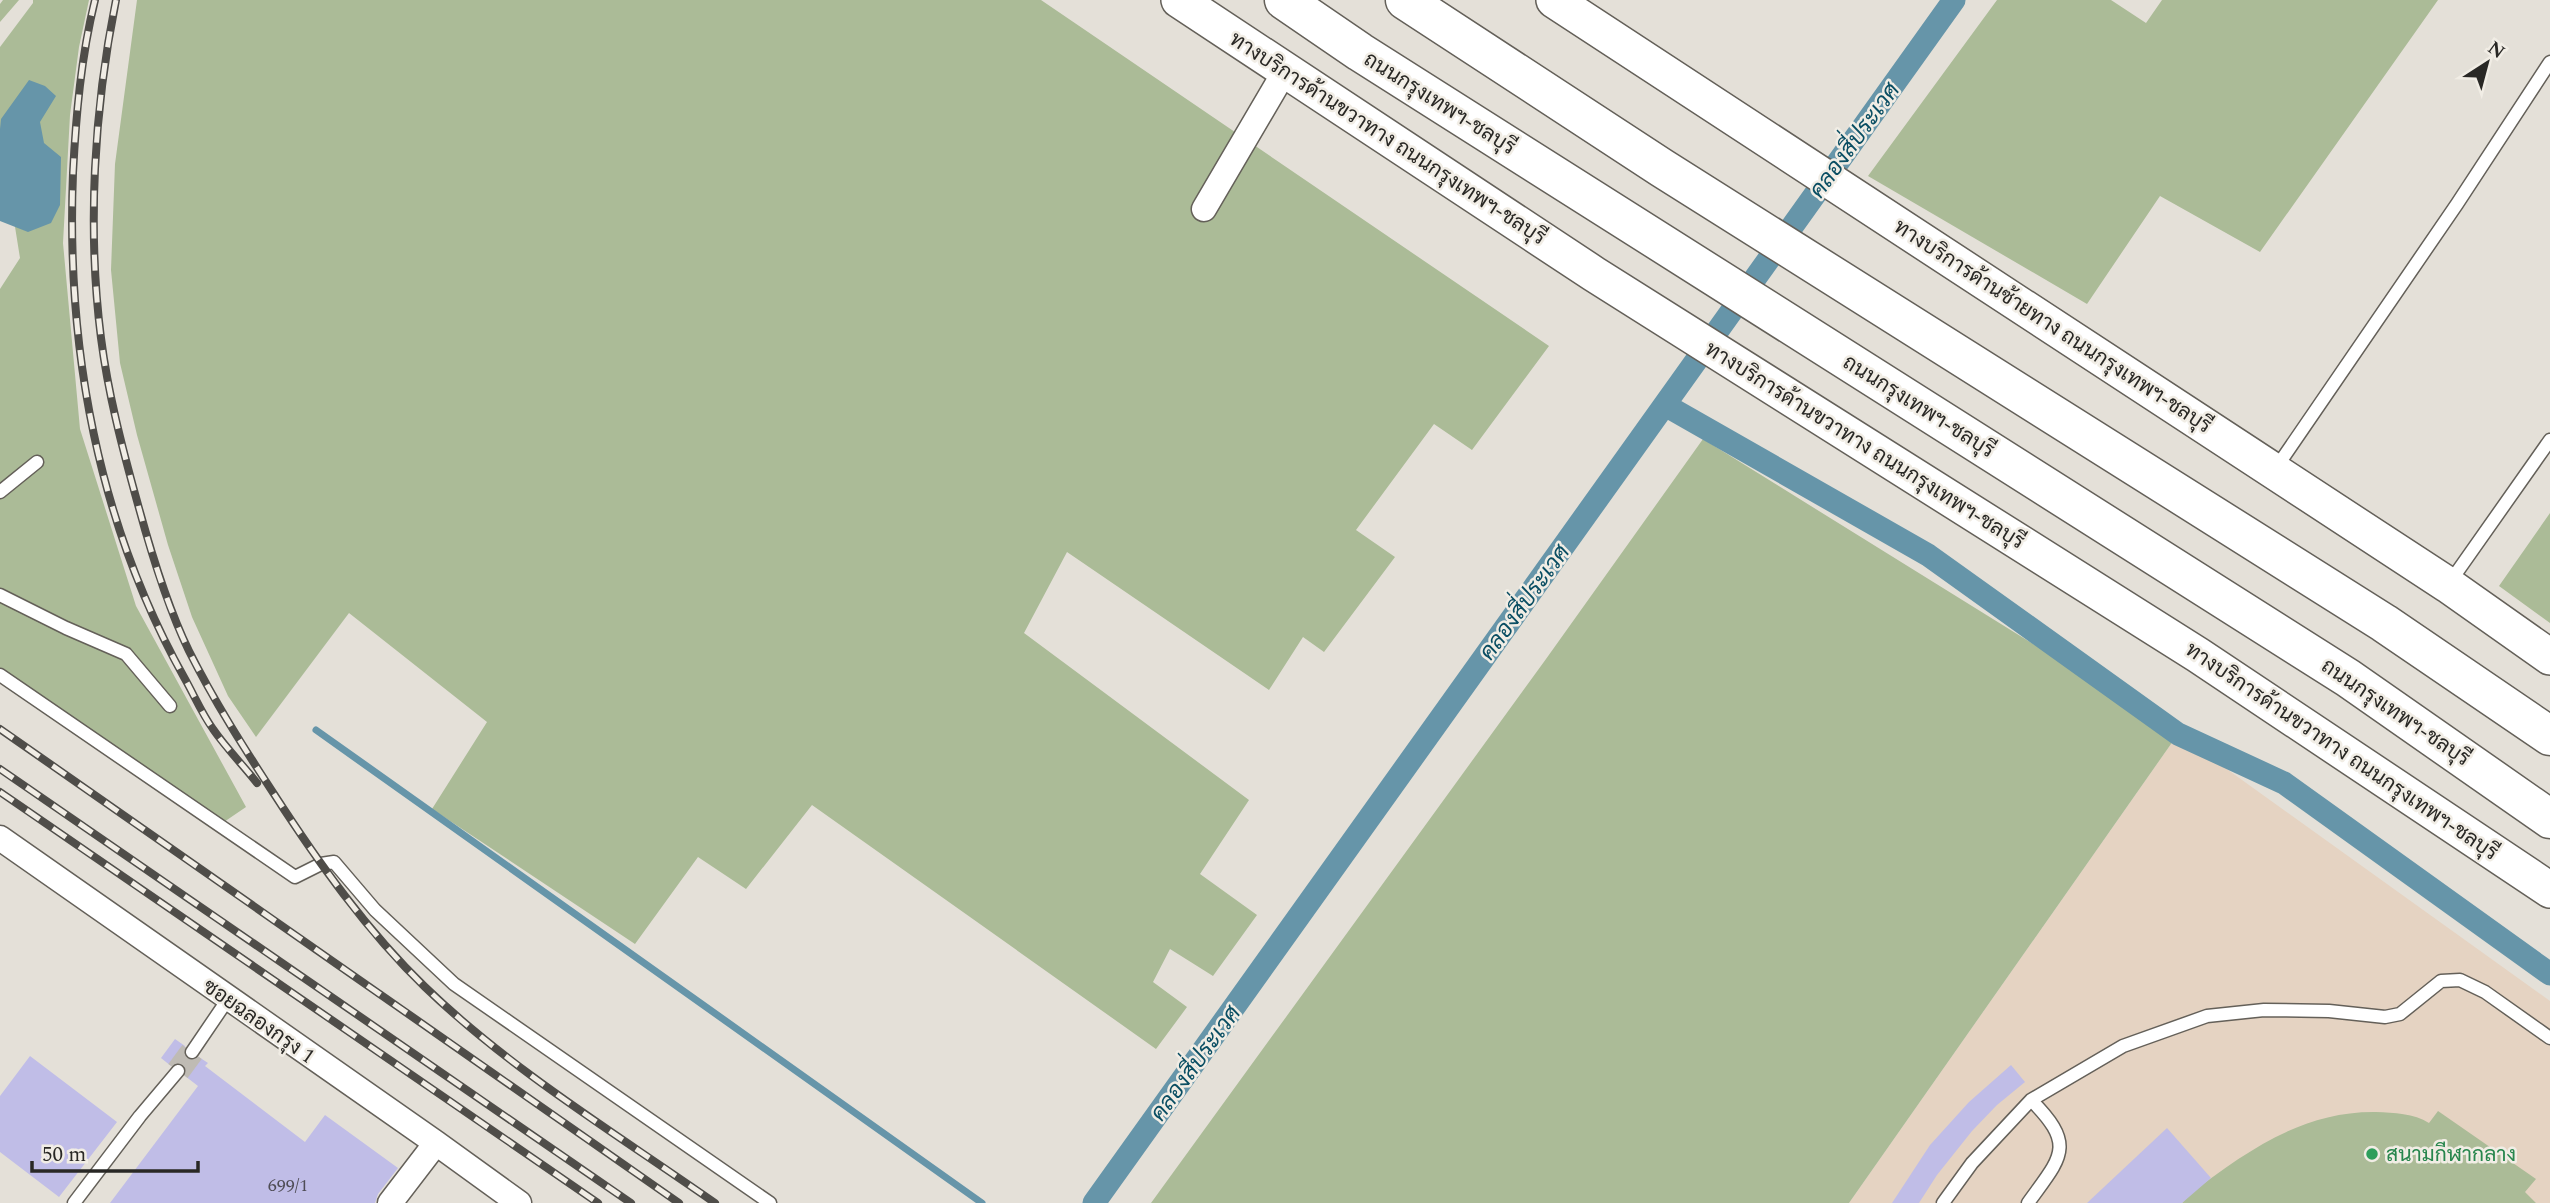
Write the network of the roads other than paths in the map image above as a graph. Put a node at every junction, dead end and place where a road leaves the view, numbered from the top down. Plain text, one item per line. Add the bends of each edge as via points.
1 (1179, 0) edge
2 (1284, 0) edge
3 (1405, 0) edge
4 (1553, 0) edge
5 (2550, 62) edge
6 (1278, 83) junction
7 (1204, 209) dead end
8 (2550, 440) edge
9 (37, 462) dead end
10 (2274, 471) junction
11 (0, 492) edge
12 (2448, 585) junction
13 (0, 595) edge
14 (2550, 657) edge
15 (0, 675) edge
16 (170, 706) dead end
17 (2550, 736) edge
18 (2550, 818) edge
19 (1, 840) edge
20 (2550, 890) edge
21 (228, 999) junction
22 (2550, 1038) edge
23 (192, 1052) tunnel mouth
24 (178, 1071) tunnel mouth
25 (2031, 1100) junction
26 (436, 1143) junction
27 (74, 1203) edge
28 (390, 1203) edge
29 (519, 1203) edge
30 (770, 1203) edge
31 (1943, 1203) edge
32 (2028, 1203) edge

1 - 6 main road, ทางบริการด้านขวาทาง ถนนกรุงเทพฯ-ชลบุรี
2 - 18 highway, ถนนกรุงเทพฯ-ชลบุรี via 2348,678
3 - 17 highway via 1662,168 2384,623
4 - 10 main road, ทางบริการด้านซ้ายทาง ถนนกรุงเทพฯ-ชลบุรี
5 - 10 lane
6 - 7 street
6 - 20 main road, ทางบริการด้านขวาทาง ถนนกรุงเทพฯ-ชลบุรี via 1594,274 2198,655
8 - 12 lane
9 - 11 lane
10 - 12 main road, ทางบริการด้านซ้ายทาง ถนนกรุงเทพฯ-ชลบุรี
12 - 14 main road, ทางบริการด้านซ้ายทาง ถนนกรุงเทพฯ-ชลบุรี
13 - 16 lane via 126,654
15 - 30 lane via 295,877 334,862 375,910 454,984
19 - 21 street, ซอยฉลองกรุง 1
21 - 23 lane
21 - 26 street, ซอยฉลองกรุง 1
22 - 25 lane via 2485,992 2460,980 2441,981 2400,1014 2385,1017 2264,1010 2207,1016 2123,1046
24 - 27 lane
25 - 31 lane via 1972,1163
25 - 32 lane via 2050,1119 2060,1147 2055,1165
26 - 28 street
26 - 29 street, ซอยฉลองกรุง 1

